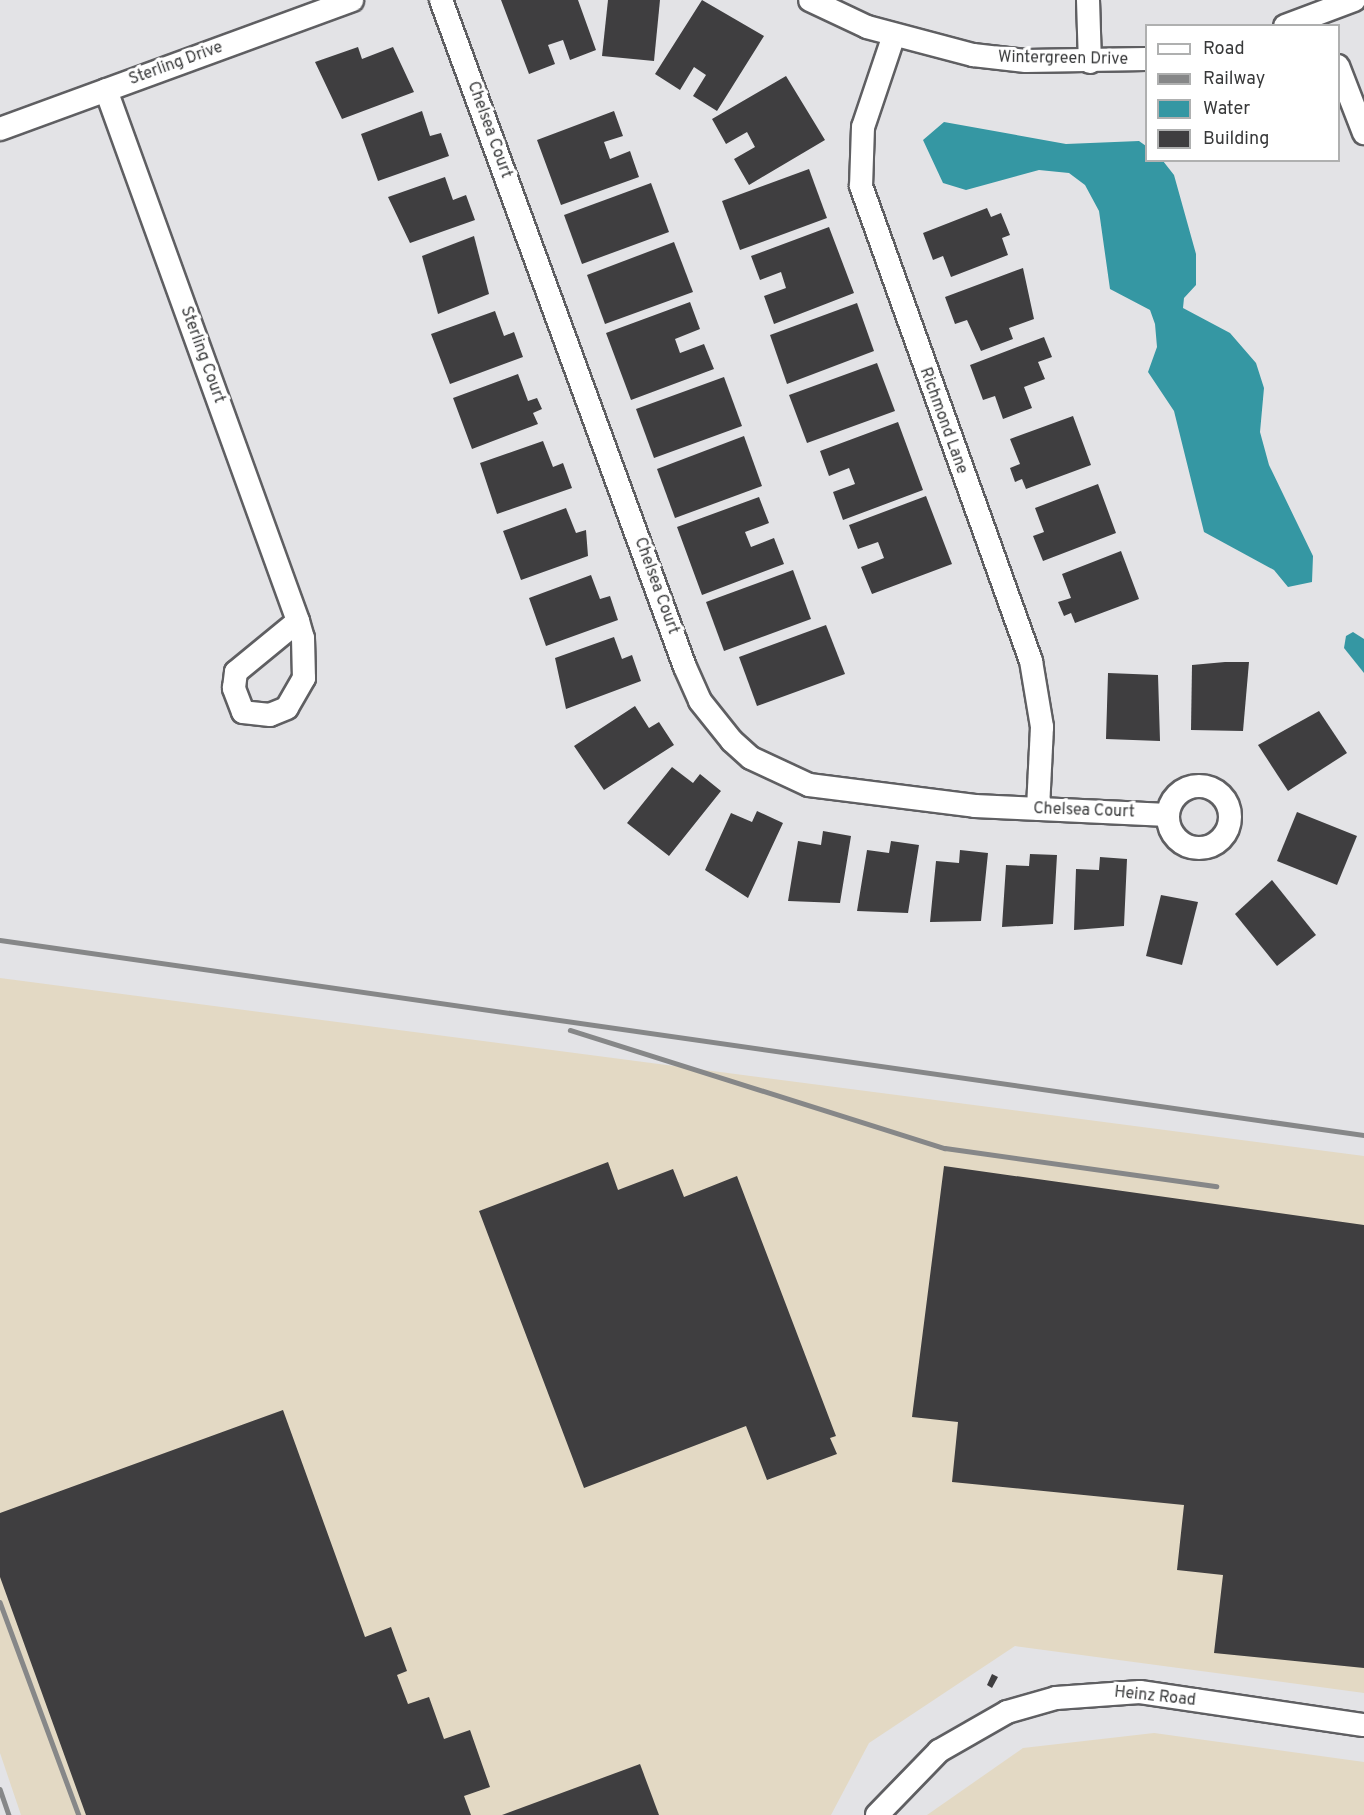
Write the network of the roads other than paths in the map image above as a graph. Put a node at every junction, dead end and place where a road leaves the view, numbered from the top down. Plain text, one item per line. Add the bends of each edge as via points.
1 (352, 0) edge
2 (441, 0) edge
3 (810, 0) edge
4 (1088, 0) edge
5 (1354, 0) edge
6 (1318, 13) edge
7 (1290, 24) edge
8 (894, 35) junction
9 (1145, 59) edge
10 (1090, 62) junction
11 (1340, 71) edge
12 (106, 90) junction
13 (0, 129) edge
14 (1364, 133) edge
15 (298, 621) dead end
16 (1038, 809) junction
17 (1168, 815) dead end
18 (1364, 1725) edge
19 (877, 1815) edge

1 - 12 street, Sterling Drive
2 - 16 street, Chelsea Court via 685,668 711,718 751,758 808,785
3 - 8 street, Wintergreen Drive
4 - 10 street
5 - 6 street
6 - 7 street
8 - 10 street, Wintergreen Drive via 973,55
8 - 16 street, Richmond Lane via 863,127 861,186 1034,672 1042,727
9 - 10 street, Wintergreen Drive
11 - 14 street
12 - 13 street, Sterling Drive
12 - 15 street, Sterling Court
16 - 17 street, Chelsea Court
18 - 19 street, Heinz Road via 1140,1692 1056,1698 1007,1712 939,1751

